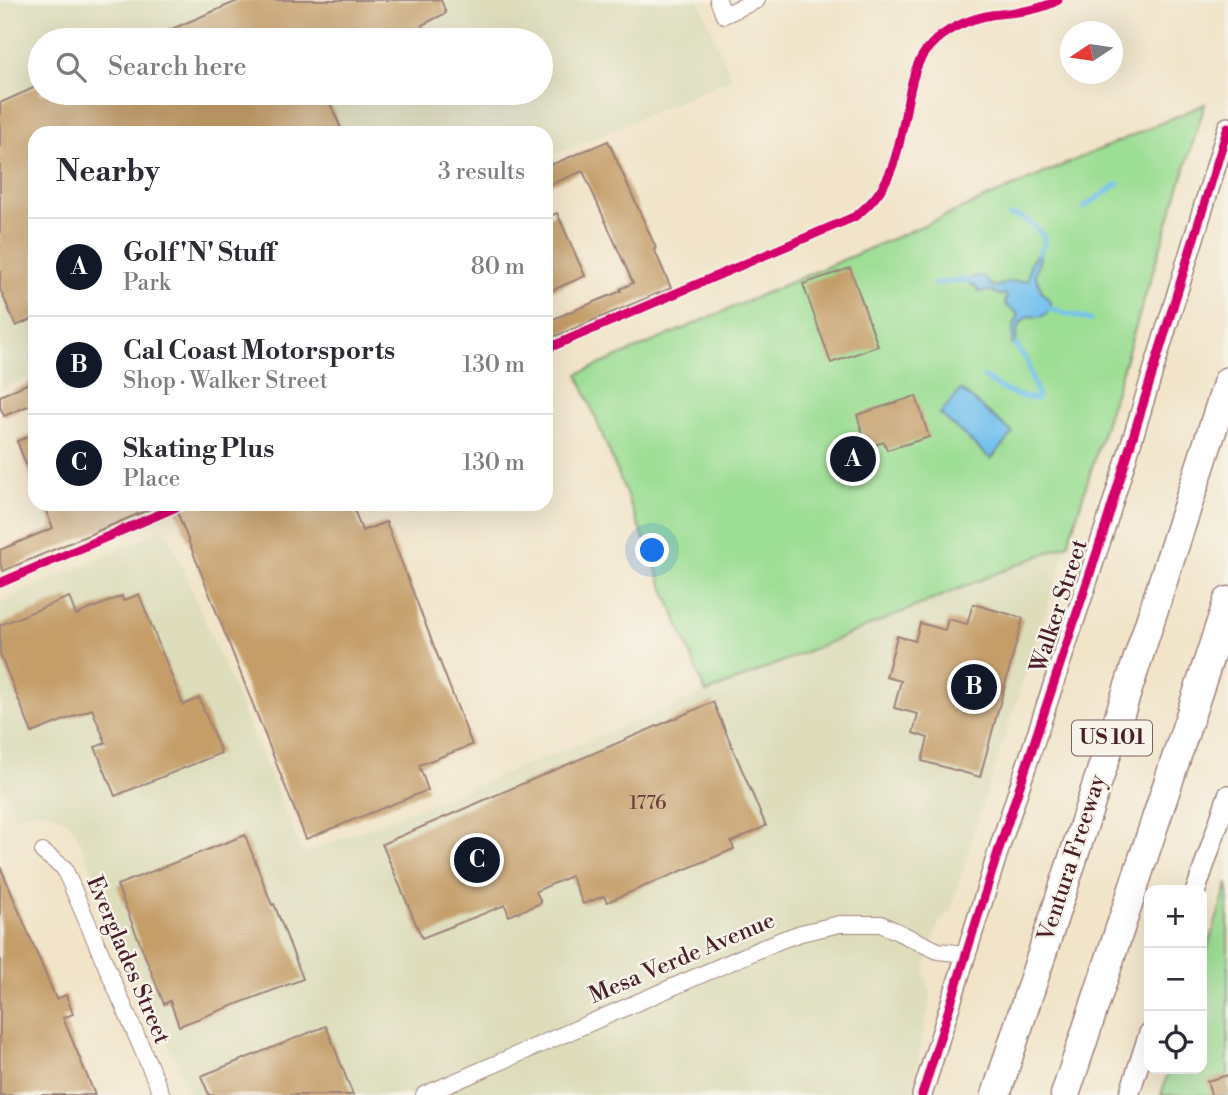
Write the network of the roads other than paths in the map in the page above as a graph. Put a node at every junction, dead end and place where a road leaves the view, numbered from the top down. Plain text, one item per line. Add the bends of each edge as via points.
1 (757, 0) edge
2 (721, 7) edge
3 (1228, 127) edge
4 (1228, 381) edge
5 (1228, 601) edge
6 (1228, 794) edge
7 (43, 852) dead end
8 (1198, 885) edge
9 (966, 954) junction
10 (1144, 1048) edge
11 (162, 1095) edge
12 (424, 1095) edge
13 (922, 1095) edge
14 (996, 1095) edge
15 (1065, 1095) edge
16 (1129, 1095) edge

1 - 2 street
3 - 9 street, Walker Street via 1106,525
4 - 14 highway, Ventura Freeway / US 101
5 - 15 highway, US 101
6 - 8 street
7 - 11 street, Everglades Street via 64,868
9 - 12 street, Mesa Verde Avenue via 938,951 881,924 840,925 800,933
9 - 13 street, Walker Street
10 - 16 street

